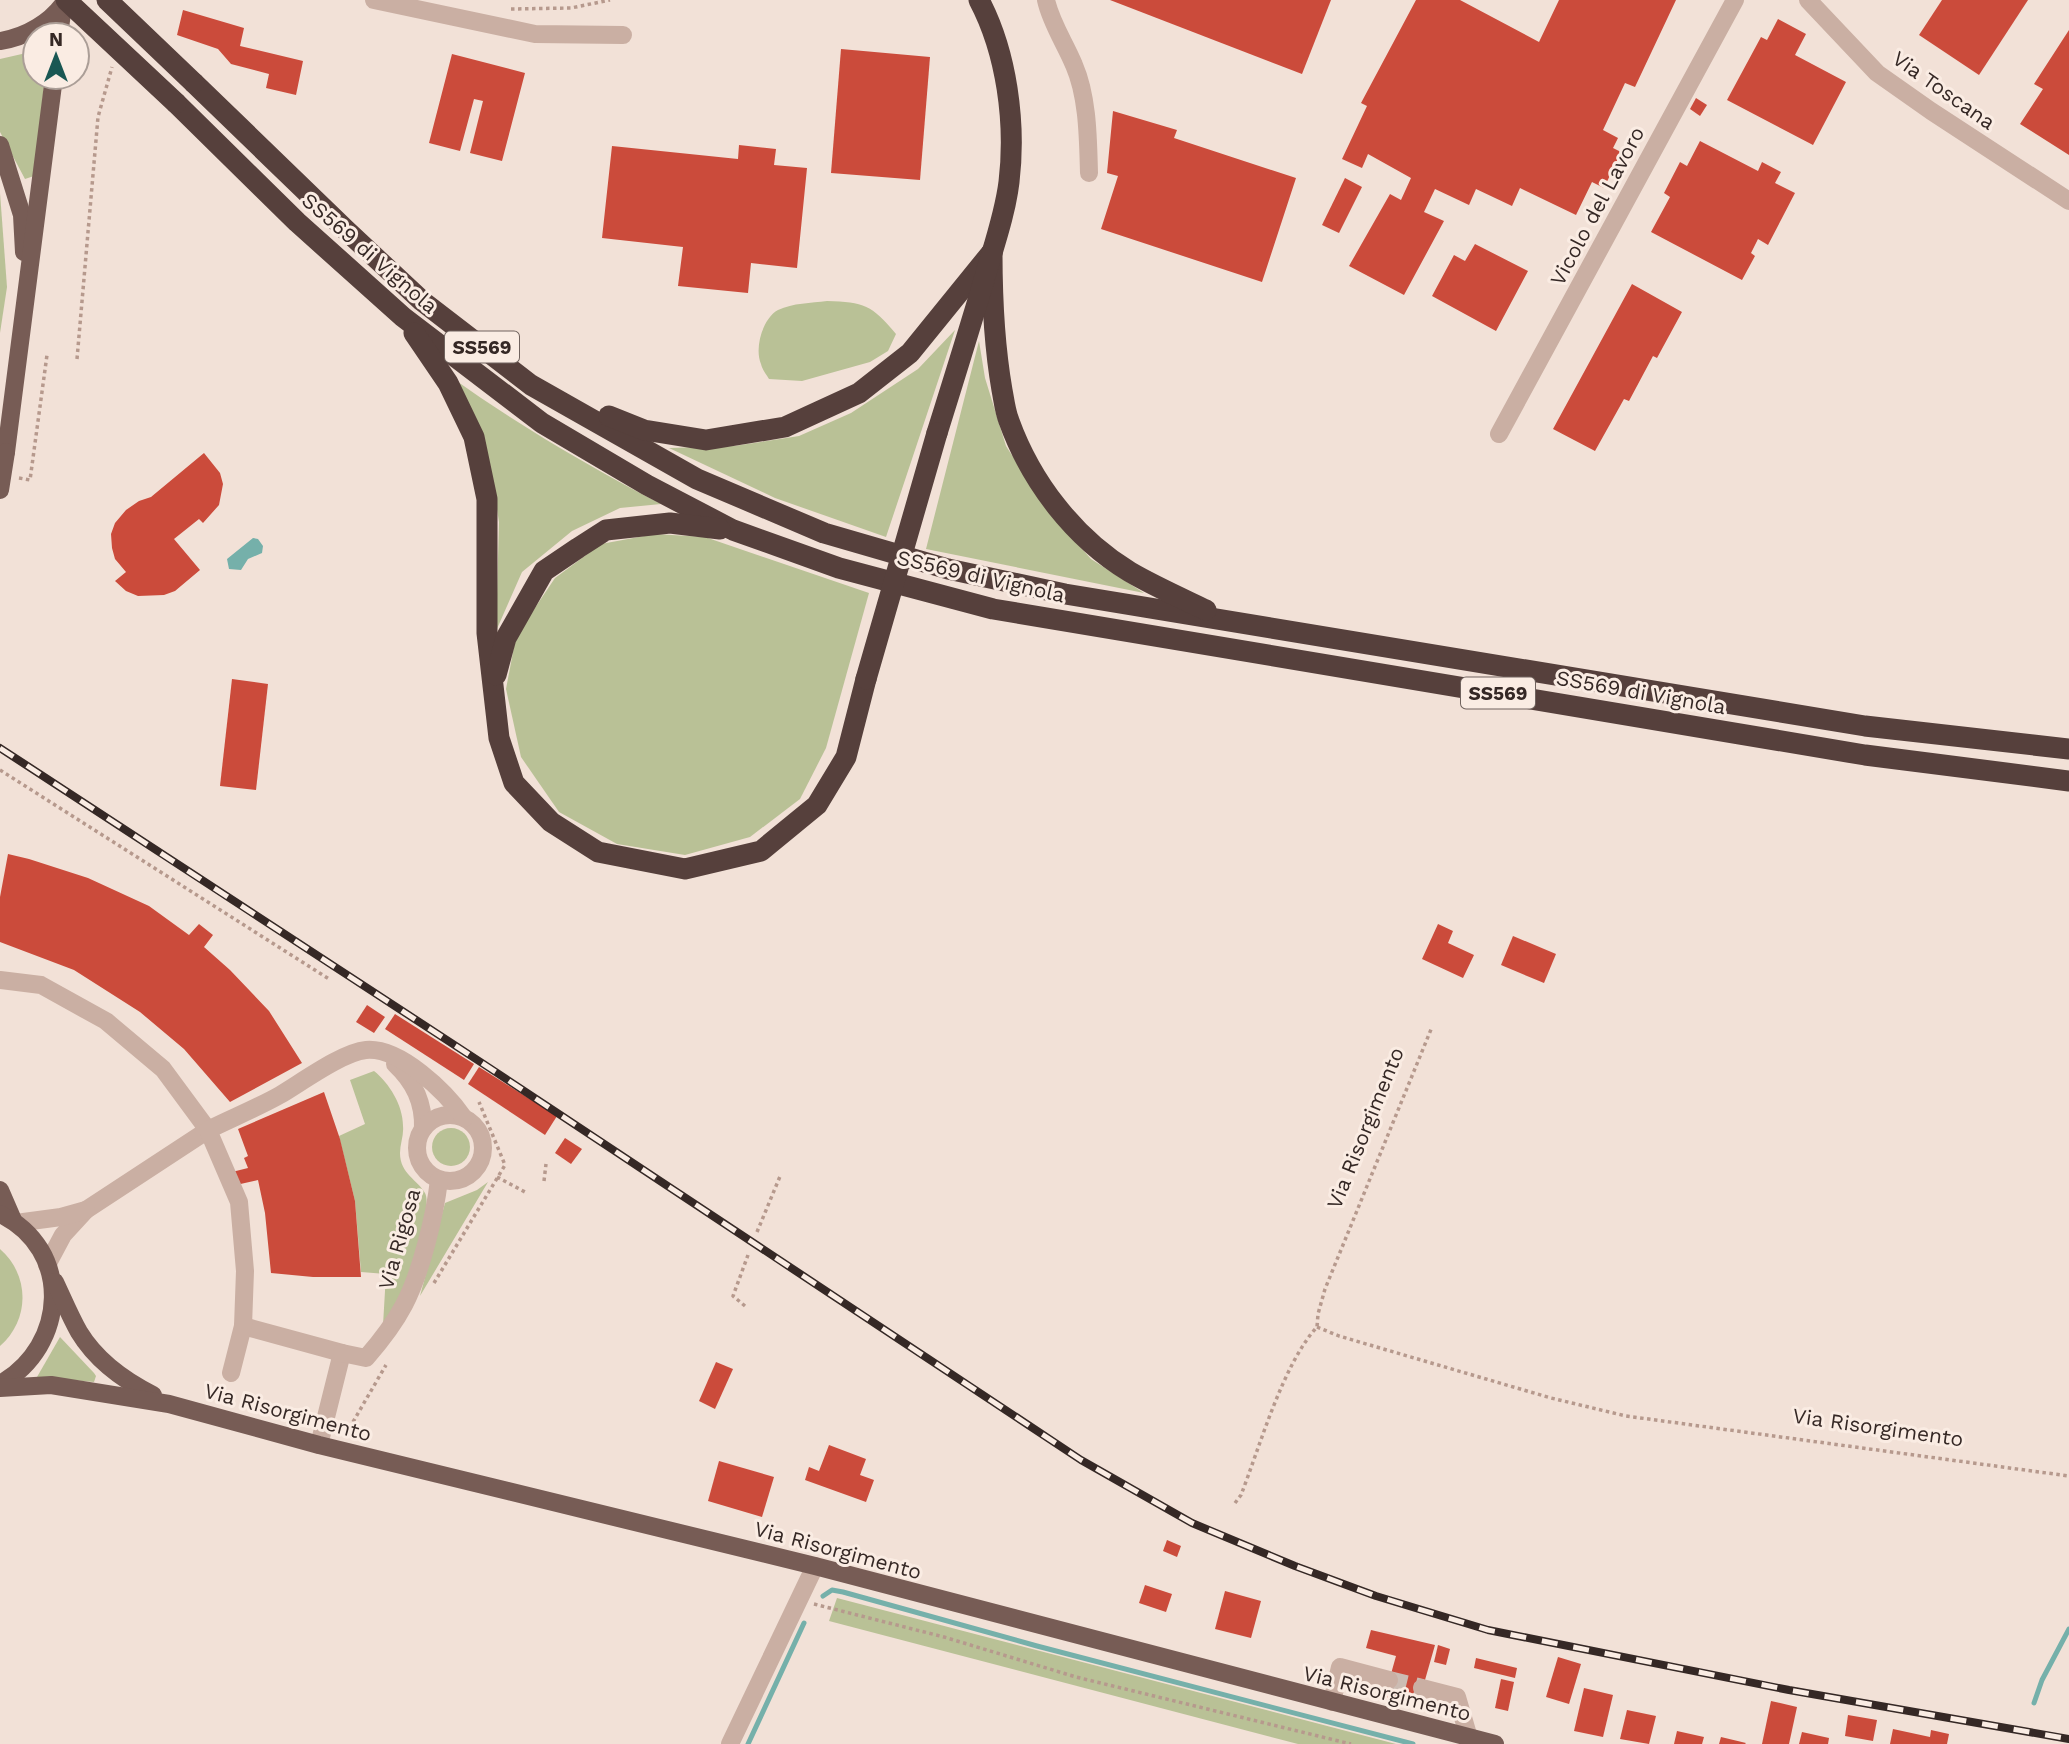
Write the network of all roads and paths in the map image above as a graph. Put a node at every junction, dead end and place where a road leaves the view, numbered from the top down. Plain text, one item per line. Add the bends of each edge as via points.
1 (107, 0) edge
2 (374, 0) edge
3 (610, 0) edge
4 (979, 0) edge
5 (1046, 0) edge
6 (1735, 0) edge
7 (1808, 0) edge
8 (64, 3) edge
9 (510, 9) dead end
10 (61, 21) edge
11 (623, 35) dead end
12 (0, 41) edge
13 (52, 91) edge
14 (98, 117) dead end
15 (0, 145) edge
16 (1089, 173) dead end
17 (2069, 201) edge
18 (992, 252) junction
19 (27, 294) junction
20 (402, 317) junction
21 (47, 355) dead end
22 (77, 359) dead end
23 (531, 385) junction
24 (1499, 435) dead end
25 (5, 483) edge
26 (733, 530) junction
27 (1233, 622) junction
28 (493, 687) junction
29 (2069, 749) edge
30 (0, 770) edge
31 (2069, 781) edge
32 (329, 979) dead end
33 (0, 980) edge
34 (1432, 1027) dead end
35 (382, 1052) junction
36 (464, 1118) junction
37 (423, 1129) junction
38 (208, 1130) junction
39 (546, 1164) dead end
40 (781, 1174) dead end
41 (498, 1177) dead end
42 (439, 1180) junction
43 (544, 1181) dead end
44 (0, 1190) edge
45 (525, 1192) dead end
46 (86, 1210) junction
47 (10, 1219) edge
48 (758, 1232) dead end
49 (748, 1255) dead end
50 (48, 1267) junction
51 (745, 1306) dead end
52 (243, 1326) junction
53 (1317, 1327) junction
54 (342, 1353) junction
55 (231, 1373) dead end
56 (0, 1386) edge
57 (169, 1404) junction
58 (319, 1445) junction
59 (2069, 1476) edge
60 (1235, 1503) dead end
61 (815, 1566) junction
62 (830, 1608) dead end
63 (1389, 1679) tunnel mouth
64 (1422, 1688) tunnel mouth
65 (1332, 1702) junction
66 (1469, 1738) junction
67 (730, 1744) edge
68 (1350, 1744) edge
69 (1495, 1744) edge

1 - 23 highway, SS569 di Vignola / SS569, bridge via 422,301
2 - 11 street via 535,34
3 - 9 path via 571,8
4 - 18 highway via 1002,64 1010,110 1009,183
5 - 16 street via 1076,68 1088,127
6 - 24 street, Vicolo del Lavoro
7 - 17 street, Via Toscana via 1877,73
8 - 10 main road
8 - 12 main road via 29,32
8 - 20 highway, SS569 di Vignola / SS569, bridge
13 - 19 main road
14 - 22 path
15 - 19 main road via 22,215
18 - 23 highway via 910,353 859,393 785,427 706,440 644,430
18 - 27 highway via 997,361 1008,420 1059,512 1129,571
18 - 28 highway, bridge via 846,757 817,805 761,850 685,869 598,852 551,822 514,783 499,738
19 - 25 main road, bridge
20 - 26 highway, SS569 di Vignola / SS569 via 542,423
20 - 28 highway via 448,383 474,437 487,499 487,633
21 - 25 path via 30,481
23 - 27 highway, SS569 di Vignola / SS569 via 697,479 824,533 948,569
26 - 28 highway via 670,523 606,530 578,548 544,571 506,638
26 - 31 highway, SS569 di Vignola / SS569 via 839,568 993,609 1865,755
27 - 29 highway, SS569 di Vignola / SS569 via 1865,726
30 - 32 path
33 - 38 street via 41,985 106,1021 163,1069
34 - 53 path, Via Risorgimento via 1325,1289
35 - 36 street, Via Rigosa via 413,1066 452,1100
35 - 37 street, Via Rigosa via 417,1092
35 - 38 street, Via Rigosa via 349,1054 277,1097
36 - 37 street via 441,1116
36 - 42 street, Via Rigosa via 479,1131 484,1151 481,1161 459,1181
37 - 42 street, Via Rigosa via 416,1148 418,1158
38 - 46 street, Via Rigosa
38 - 52 street via 239,1202 245,1271
39 - 43 path
40 - 48 path
41 - 45 path
42 - 54 street, Via Rigosa via 418,1270 404,1305 366,1358
44 - 47 main road
46 - 47 street, Via Rigosa via 61,1217
46 - 50 street, Via Rigosa via 63,1235
47 - 50 main road, Via Risorgimento via 28,1234
49 - 51 path via 733,1296
50 - 56 main road via 54,1298 49,1327 36,1354
50 - 57 main road, Via Risorgimento via 79,1333 97,1355
52 - 54 street, Via Rigosa
52 - 55 street
53 - 59 path, Via Risorgimento via 1602,1412
53 - 60 path, Via Risorgimento via 1304,1342 1285,1382
54 - 58 street
56 - 57 main road, Via Risorgimento via 51,1385
57 - 58 main road, Via Risorgimento
58 - 61 main road, Via Risorgimento
61 - 65 main road, Via Risorgimento
61 - 67 street
62 - 68 path via 1076,1677
63 - 65 street via 1340,1667
64 - 66 street via 1457,1697
65 - 66 main road, Via Risorgimento
66 - 69 main road, Via Risorgimento

